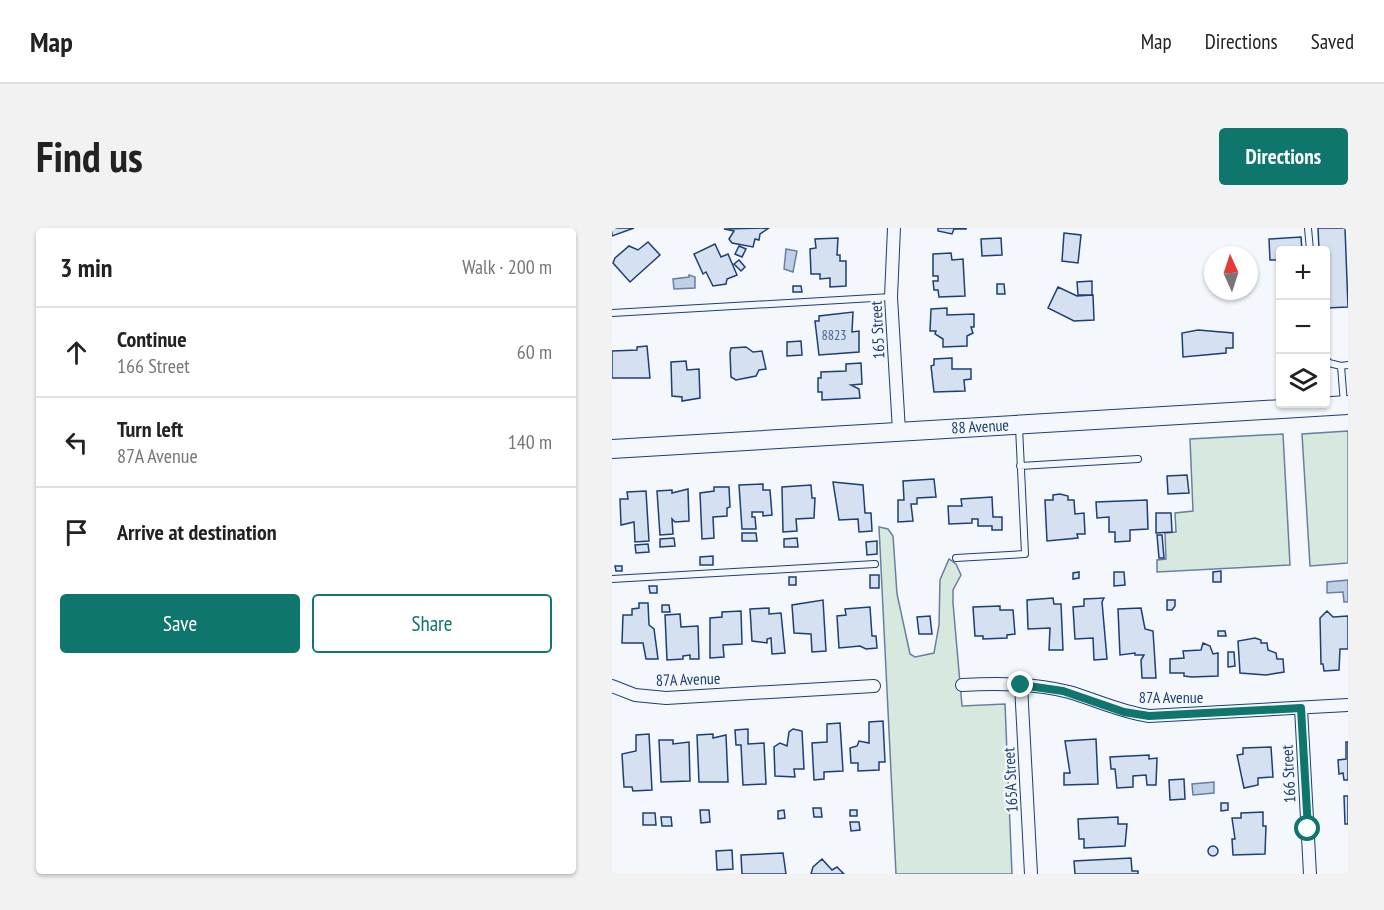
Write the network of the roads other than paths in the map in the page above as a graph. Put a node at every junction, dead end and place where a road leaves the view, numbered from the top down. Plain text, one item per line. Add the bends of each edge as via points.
1 (894, 228) edge
2 (1308, 228) edge
3 (1310, 246) edge
4 (891, 297) junction
5 (612, 313) edge
6 (1344, 365) edge
7 (1346, 405) edge
8 (1018, 424) junction
9 (899, 430) junction
10 (612, 448) edge
11 (1138, 459) dead end
12 (1020, 466) junction
13 (956, 558) dead end
14 (875, 564) dead end
15 (612, 579) edge
16 (962, 685) dead end
17 (1021, 685) junction
18 (612, 686) edge
19 (874, 686) dead end
20 (1348, 705) edge
21 (1301, 708) junction
22 (1031, 874) edge
23 (1310, 874) edge

1 - 4 street, 165 Street
2 - 3 lane
4 - 5 lane
4 - 9 street, 165 Street
6 - 7 lane
7 - 8 main road, 88 Avenue
8 - 9 main road, 88 Avenue
8 - 12 lane
9 - 10 main road, 88 Avenue
11 - 12 lane
12 - 13 lane via 1025,554
14 - 15 lane
16 - 17 street, 87A Avenue
17 - 21 street, 87A Avenue via 1063,691 1124,712 1149,716
17 - 22 street, 165A Street
18 - 19 street, 87A Avenue via 635,695 666,698
20 - 21 street, 87A Avenue
21 - 23 street, 166 Street

